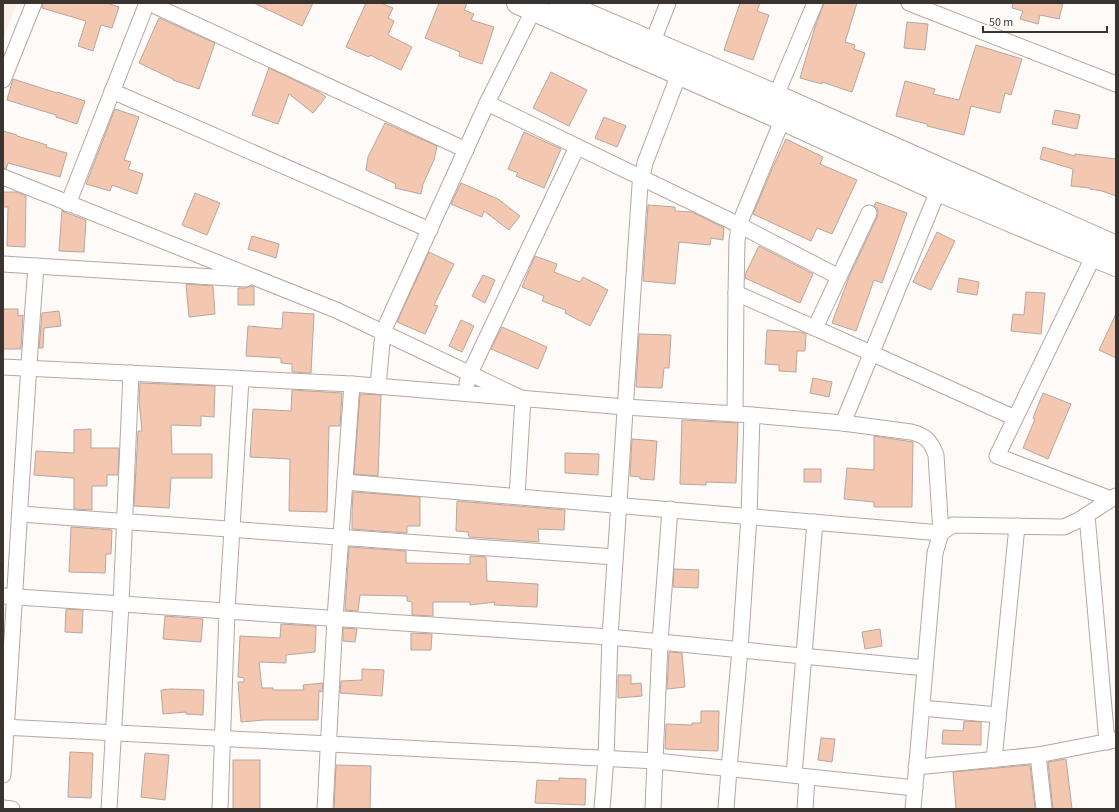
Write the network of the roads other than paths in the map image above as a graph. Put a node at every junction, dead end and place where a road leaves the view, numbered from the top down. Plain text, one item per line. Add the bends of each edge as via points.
1 (34, 3) edge
2 (148, 3) edge
3 (560, 3) edge
4 (668, 3) edge
5 (815, 3) edge
6 (909, 3) edge
7 (529, 5) edge
8 (649, 51) junction
9 (5, 71) edge
10 (679, 74) junction
11 (1116, 84) edge
12 (112, 91) junction
13 (487, 104) junction
14 (779, 107) junction
15 (577, 147) junction
16 (466, 150) junction
17 (3, 177) edge
18 (642, 178) junction
19 (942, 181) junction
20 (68, 204) junction
21 (869, 212) dead end
22 (739, 225) junction
23 (430, 230) junction
24 (1116, 247) edge
25 (1094, 255) junction
26 (3, 264) edge
27 (1116, 265) edge
28 (36, 266) junction
29 (839, 278) junction
30 (259, 280) junction
31 (736, 293) junction
32 (815, 328) junction
33 (383, 332) junction
34 (871, 353) junction
35 (3, 366) edge
36 (28, 368) junction
37 (131, 373) junction
38 (470, 373) junction
39 (240, 379) junction
40 (352, 384) junction
41 (378, 386) junction
42 (464, 394) junction
43 (523, 398) junction
44 (625, 407) junction
45 (736, 414) junction
46 (752, 415) junction
47 (1015, 418) junction
48 (843, 423) junction
49 (345, 482) junction
50 (517, 496) junction
51 (1114, 497) edge
52 (618, 505) junction
53 (670, 509) junction
54 (20, 514) junction
55 (1087, 515) junction
56 (749, 516) junction
57 (124, 521) junction
58 (815, 522) junction
59 (1017, 526) junction
60 (232, 529) junction
61 (941, 533) junction
62 (341, 536) junction
63 (615, 557) junction
64 (9, 596) edge
65 (120, 604) junction
66 (227, 611) junction
67 (334, 618) junction
68 (610, 636) junction
69 (660, 642) junction
70 (740, 650) junction
71 (803, 656) junction
72 (925, 668) junction
73 (922, 708) junction
74 (998, 715) junction
75 (5, 727) edge
76 (114, 732) junction
77 (222, 738) junction
78 (1111, 741) edge
79 (328, 744) junction
80 (1038, 756) junction
81 (606, 758) junction
82 (994, 760) junction
83 (656, 761) junction
84 (916, 767) junction
85 (729, 769) junction
86 (3, 775) edge
87 (801, 776) junction
88 (914, 788) junction
89 (3, 808) edge
90 (12, 809) edge
91 (109, 809) edge
92 (220, 809) edge
93 (325, 809) edge
94 (602, 809) edge
95 (653, 809) edge
96 (726, 809) edge
97 (805, 809) edge
98 (913, 809) edge
99 (1044, 809) edge

1 - 9 street
2 - 12 street
2 - 16 street
3 - 8 main road
4 - 8 street
5 - 14 street
6 - 11 street
7 - 8 main road
7 - 13 street
8 - 10 main road
8 - 14 main road
10 - 14 main road
10 - 18 street via 645,163
12 - 20 street
12 - 23 street
13 - 15 street
13 - 16 street
14 - 19 main road
14 - 22 street
15 - 18 street
15 - 38 street
16 - 23 street
17 - 20 street
18 - 22 street
18 - 44 street
19 - 24 main road
19 - 25 main road
19 - 34 street
20 - 30 street
21 - 29 street
22 - 29 street
22 - 31 street
23 - 33 street
25 - 27 main road
25 - 47 street
26 - 28 street
28 - 30 street
28 - 36 street
29 - 32 street
30 - 33 street via 336,310
31 - 32 street
31 - 45 street
32 - 34 street
33 - 38 street
33 - 41 street
34 - 47 street
34 - 48 street
35 - 36 street
36 - 37 street
36 - 54 street
37 - 39 street
37 - 57 street
38 - 42 street
38 - 43 street
39 - 40 street
39 - 60 street
40 - 41 street
40 - 49 street
41 - 42 street
42 - 43 street
43 - 44 street
43 - 50 street
44 - 45 street
44 - 52 street
45 - 46 street
46 - 48 street
46 - 56 street
47 - 51 street via 997,456
48 - 61 street via 911,432 920,434 928,440 936,455
49 - 50 street
49 - 62 street
50 - 52 street
51 - 55 street
52 - 53 street
52 - 63 street
53 - 56 street
53 - 69 street
54 - 57 street
54 - 64 street
55 - 59 street via 1064,527
55 - 78 street
56 - 58 street
56 - 70 street
57 - 60 street
57 - 65 street
58 - 61 street
58 - 71 street
59 - 61 street via 953,525
59 - 74 street
60 - 62 street
60 - 66 street
61 - 72 street via 935,553
62 - 63 street
62 - 67 street
63 - 68 street
64 - 65 street
64 - 75 street
65 - 66 street
65 - 76 street
66 - 67 street
66 - 77 street
67 - 68 street
67 - 79 street
68 - 69 street
68 - 81 street
69 - 70 street
69 - 83 street
70 - 71 street
70 - 85 street
71 - 72 street
71 - 87 street
72 - 73 street
73 - 74 street
73 - 84 street
74 - 82 street
75 - 76 street
75 - 86 street
76 - 77 street
76 - 91 street
77 - 79 street
77 - 92 street
78 - 80 street
79 - 81 street
79 - 93 street
80 - 82 street
80 - 99 street
81 - 83 street
81 - 94 street
82 - 84 street
83 - 85 street
83 - 95 street
84 - 88 street
85 - 87 street
85 - 96 street
87 - 88 street
87 - 97 street
88 - 98 street
89 - 90 street

